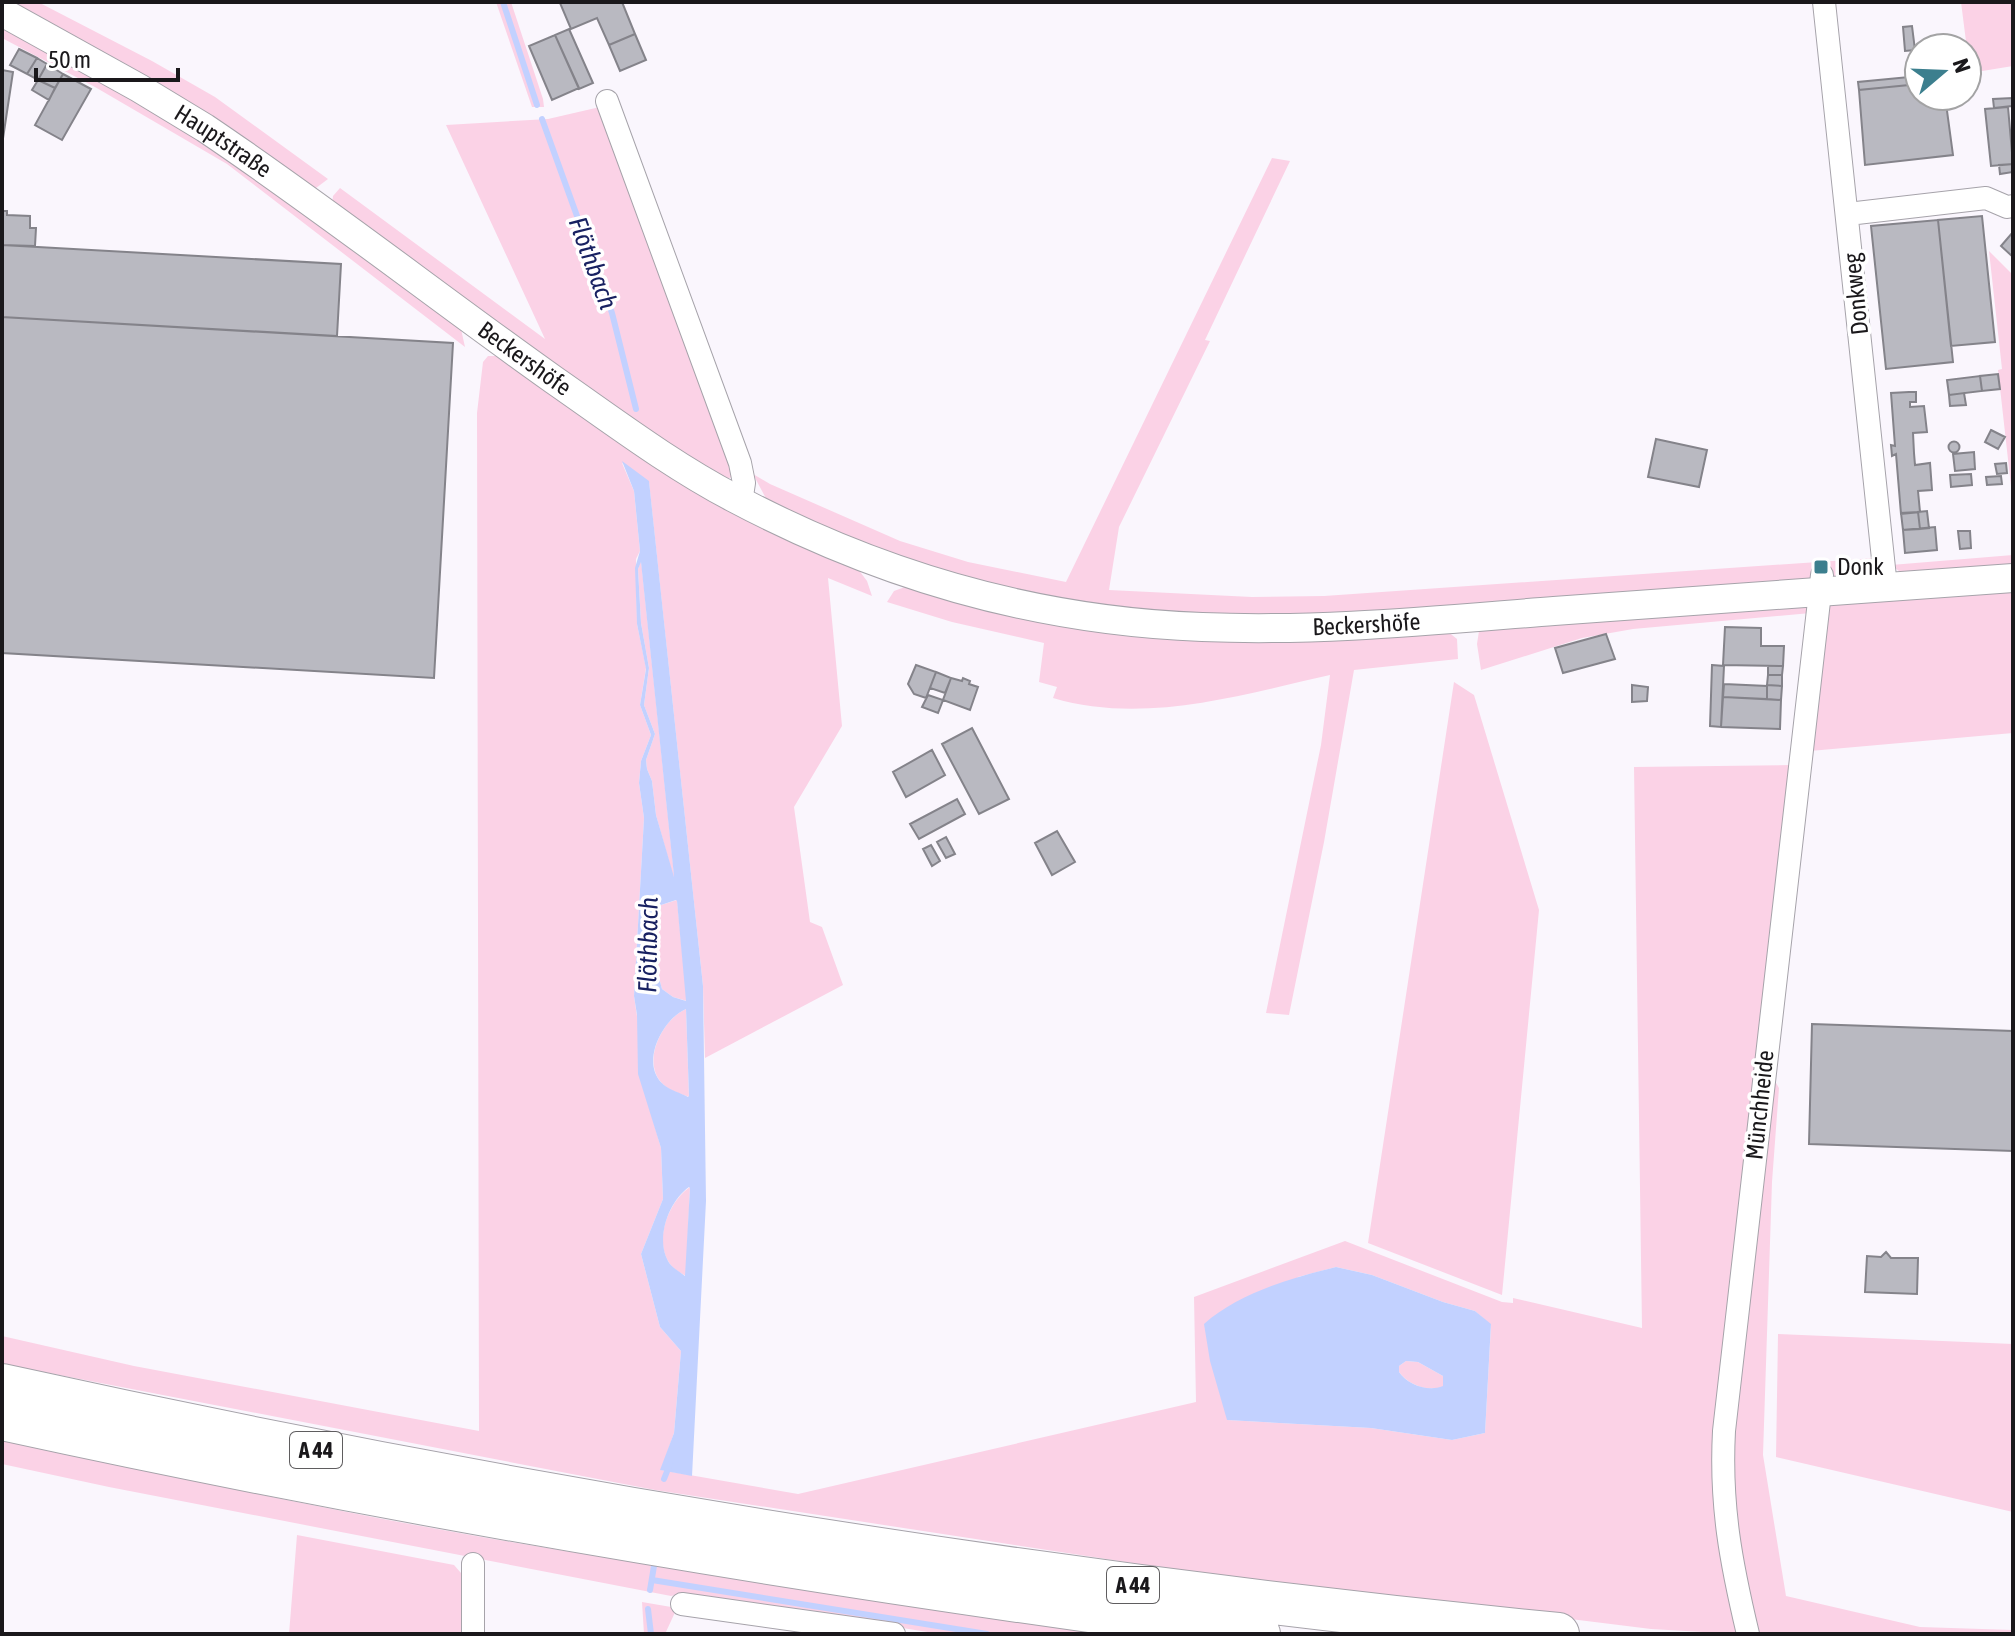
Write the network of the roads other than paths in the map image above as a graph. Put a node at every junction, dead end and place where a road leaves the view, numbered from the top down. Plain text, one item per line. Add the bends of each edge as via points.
1 (1824, 2) edge
2 (2, 12) edge
3 (607, 101) dead end
4 (314, 205) joint
5 (2013, 206) edge
6 (1848, 214) junction
7 (741, 502) junction
8 (2013, 578) edge
9 (1822, 583) junction
10 (1886, 587) junction
11 (2, 1385) edge
12 (2, 1419) edge
13 (630, 1525) junction
14 (708, 1538) junction
15 (473, 1564) dead end
16 (682, 1604) dead end
17 (473, 1634) edge
18 (894, 1634) edge
19 (1259, 1634) edge
20 (1558, 1634) edge
21 (1748, 1634) edge

1 - 6 street, Donkweg
2 - 4 street, Hauptstraße via 192,120
3 - 7 street via 740,463
4 - 7 street, Beckershöfe via 611,421
5 - 6 street via 1986,198
6 - 10 street, Donkweg
7 - 9 street, Beckershöfe via 851,554 961,591 1064,613 1176,626 1375,624
8 - 10 street, Beckershöfe
9 - 10 street, Beckershöfe
9 - 21 street, Münchheide via 1724,1431 1723,1508
11 - 13 highway, A 44 via 388,1464
12 - 13 highway, A 44 via 411,1502
13 - 14 highway, A 44
14 - 19 highway, A 44 via 1050,1606
14 - 20 highway, A 44
15 - 17 street
16 - 18 street

